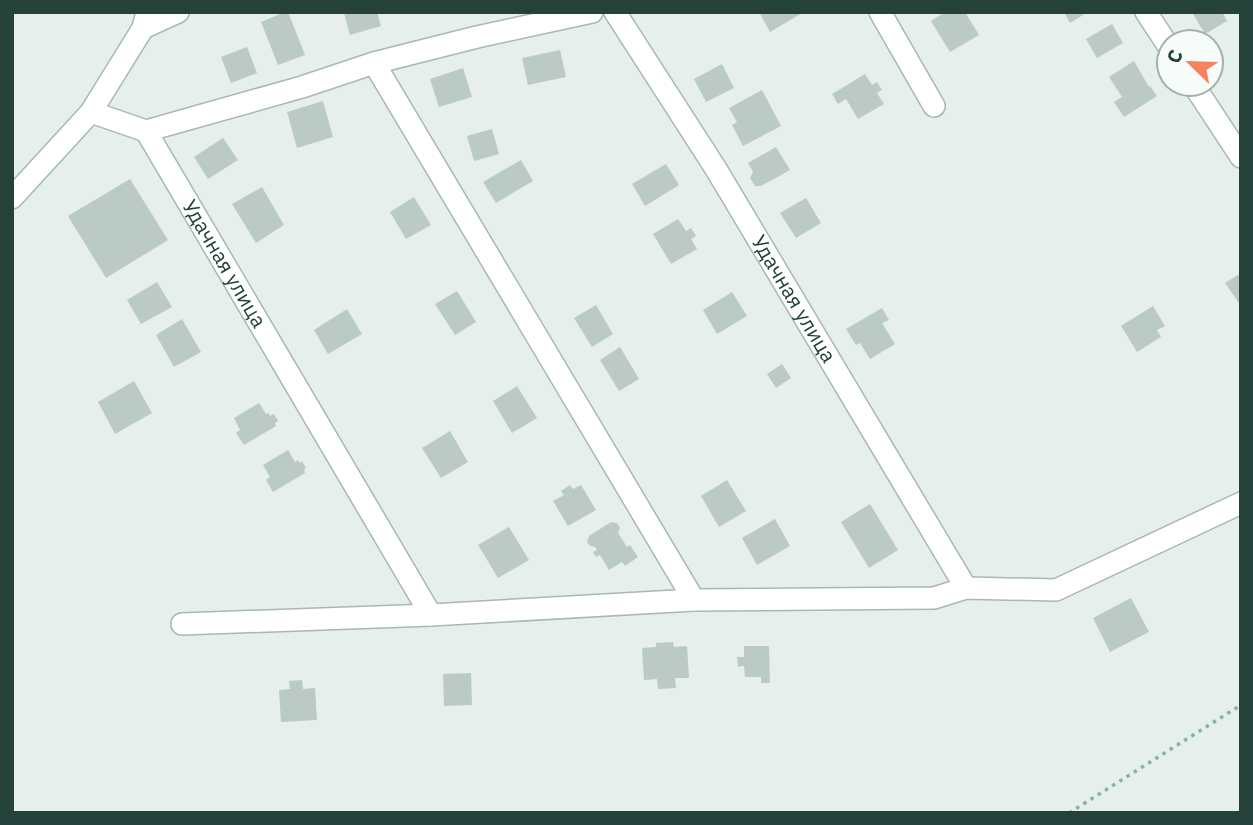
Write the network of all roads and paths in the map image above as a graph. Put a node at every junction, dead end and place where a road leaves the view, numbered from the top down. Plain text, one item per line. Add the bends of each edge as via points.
1 (178, 12) edge
2 (592, 12) edge
3 (615, 12) edge
4 (880, 12) edge
5 (1146, 12) edge
6 (145, 20) edge
7 (1157, 28) edge
8 (374, 63) junction
9 (1202, 98) edge
10 (934, 106) dead end
11 (92, 112) junction
12 (146, 131) junction
13 (1241, 157) edge
14 (12, 198) edge
15 (1241, 503) edge
16 (966, 588) junction
17 (694, 600) junction
18 (431, 615) junction
19 (182, 624) dead end
20 (1241, 705) edge
21 (1069, 813) edge

1 - 6 street
2 - 8 street
3 - 16 street, Удачная улица via 716,169
4 - 10 street
5 - 7 street
6 - 11 street
8 - 12 street
8 - 17 street
9 - 13 street
11 - 12 street
11 - 14 street
12 - 18 street, Удачная улица
15 - 16 street via 1056,590
16 - 17 street via 934,598
17 - 18 street
18 - 19 street
20 - 21 path

